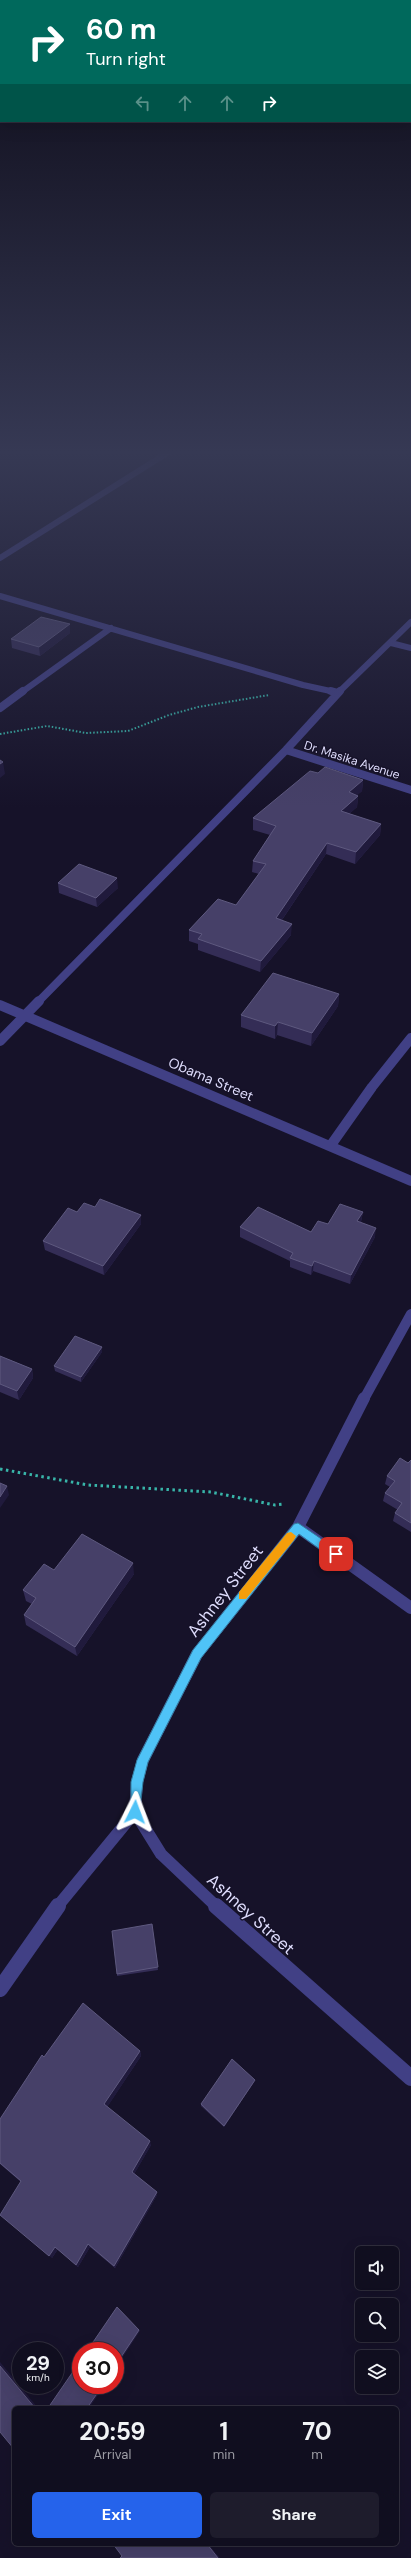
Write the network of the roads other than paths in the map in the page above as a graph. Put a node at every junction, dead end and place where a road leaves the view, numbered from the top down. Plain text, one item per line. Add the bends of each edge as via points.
1 (0, 596) edge
2 (411, 622) edge
3 (111, 628) junction
4 (391, 643) junction
5 (411, 648) edge
6 (338, 693) junction
7 (0, 708) edge
8 (286, 750) junction
9 (411, 790) edge
10 (0, 1005) edge
11 (25, 1016) junction
12 (411, 1038) edge
13 (0, 1041) edge
14 (331, 1145) junction
15 (411, 1181) edge
16 (411, 1314) edge
17 (298, 1527) junction
18 (411, 1608) edge
19 (135, 1812) junction
20 (0, 1989) edge
21 (411, 2078) edge

1 - 3 street
2 - 4 street
3 - 6 street
3 - 7 street
4 - 5 street
4 - 6 street
6 - 8 street
8 - 9 street, Dr. Masika Avenue
8 - 11 street
10 - 11 street, Obama Street
11 - 13 street
11 - 14 street, Obama Street
12 - 14 street
14 - 15 street, Obama Street
16 - 17 street, Ashney Street via 372,1383
17 - 18 street
17 - 19 street, Ashney Street via 197,1654 143,1760 137,1782
19 - 20 street via 46,1921
19 - 21 street, Ashney Street via 161,1854 242,1931

